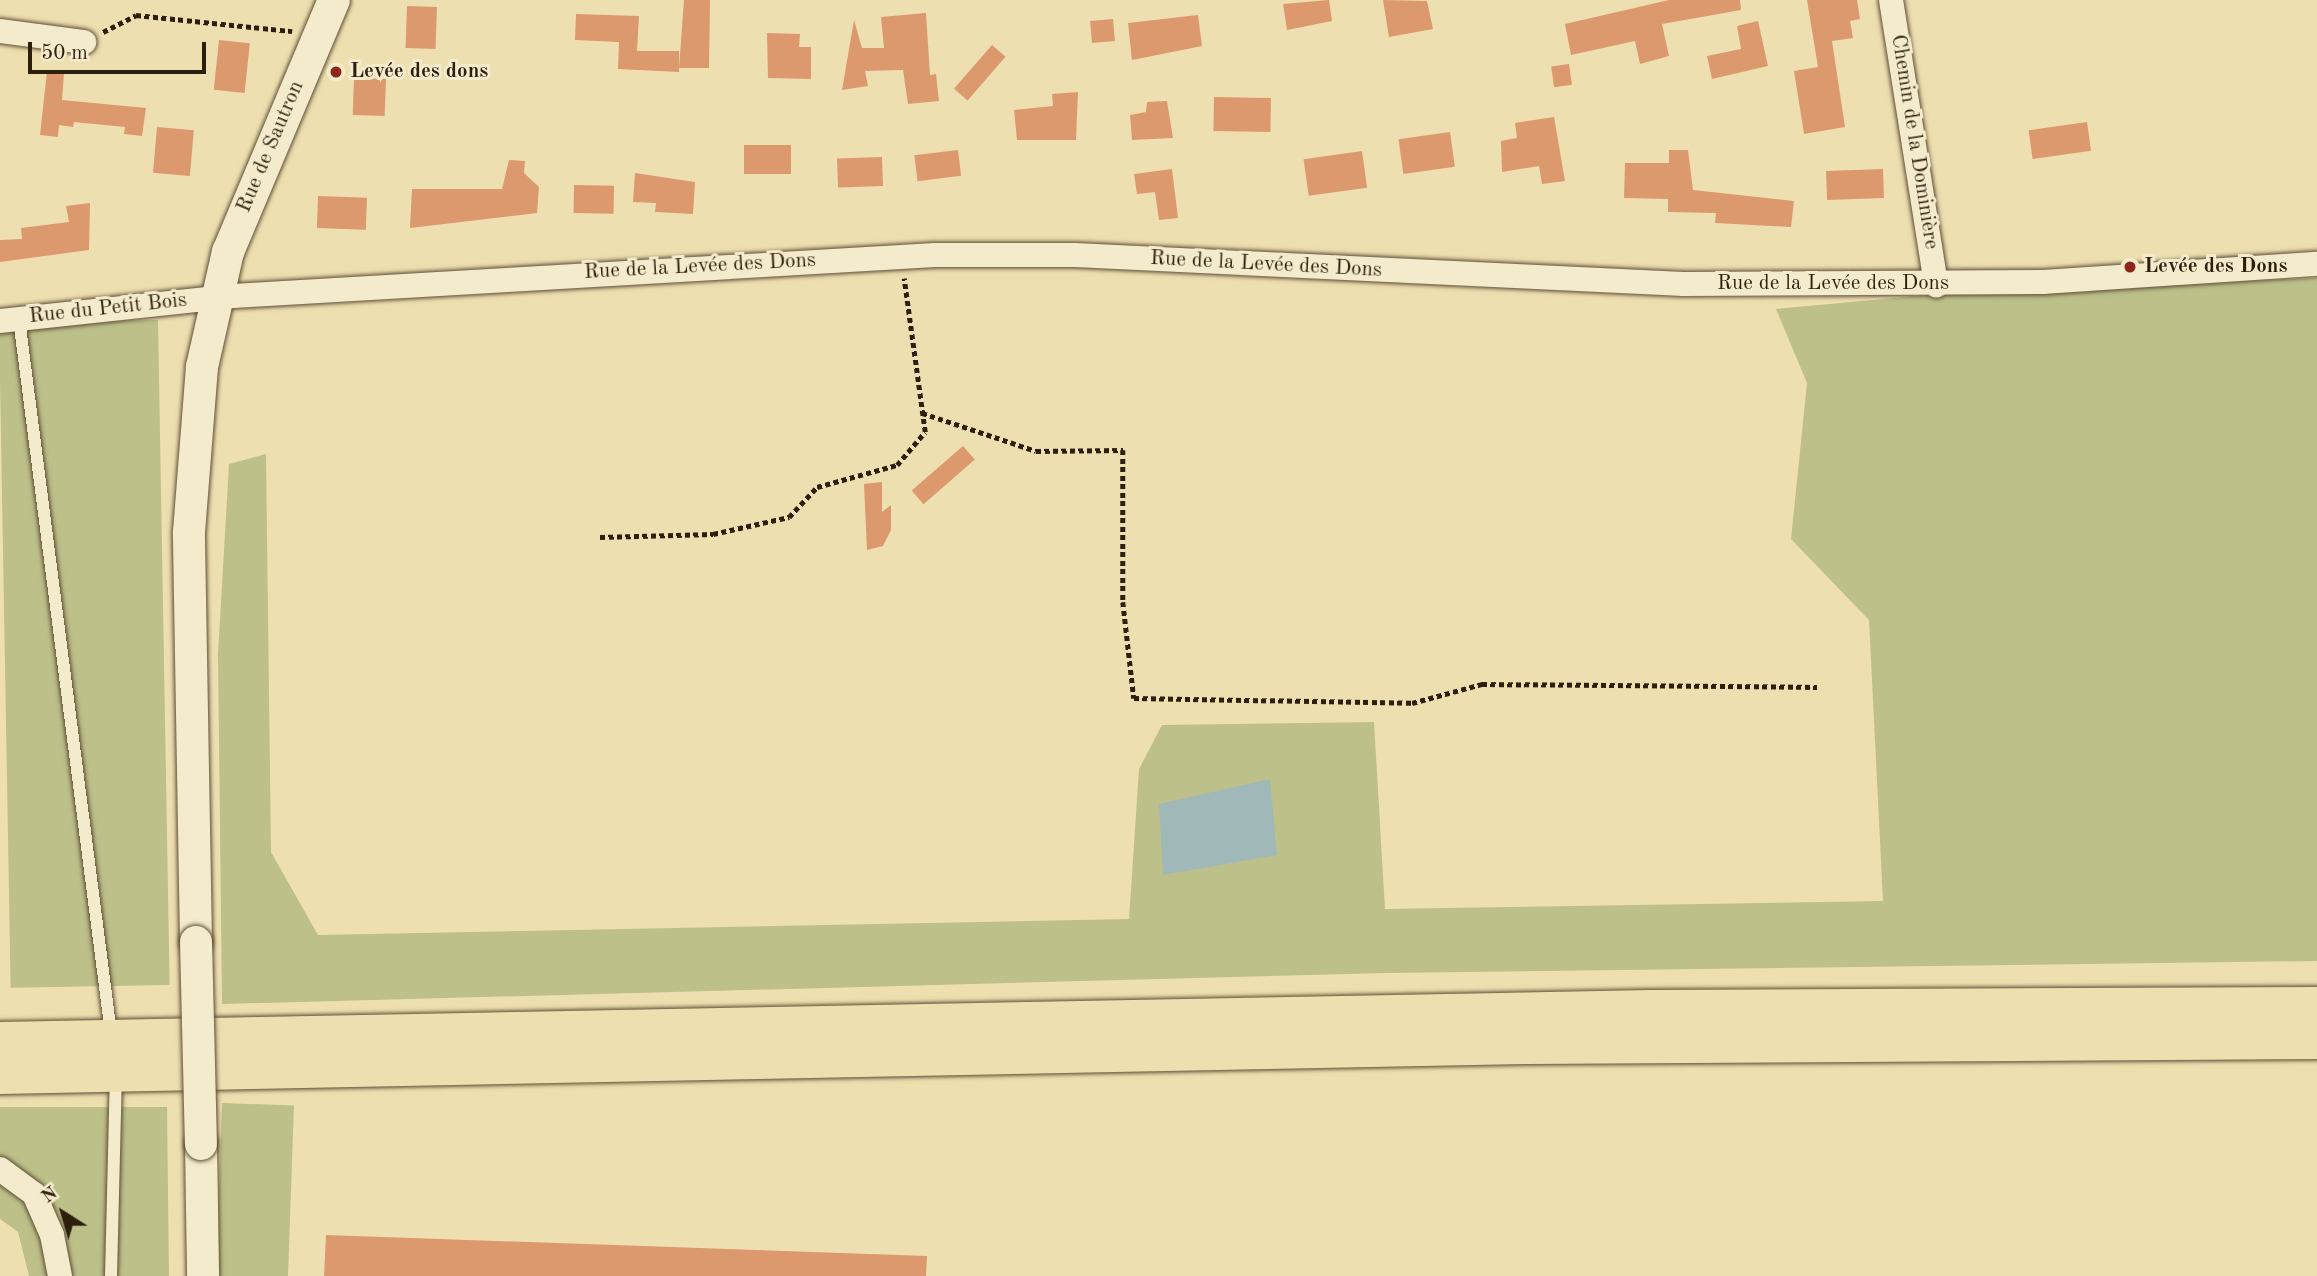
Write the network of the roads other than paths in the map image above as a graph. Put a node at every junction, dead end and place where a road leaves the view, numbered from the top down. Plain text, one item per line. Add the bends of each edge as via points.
1 (334, 0) edge
2 (1891, 0) edge
3 (0, 31) edge
4 (83, 42) road end
5 (2317, 264) edge
6 (1936, 285) junction
7 (216, 297) junction
8 (9, 320) edge
9 (2317, 1006) edge
10 (2317, 1040) edge
11 (0, 1041) edge
12 (114, 1056) junction
13 (0, 1075) edge
14 (0, 1170) edge
15 (60, 1276) edge
16 (111, 1276) edge
17 (203, 1276) edge

1 - 7 street, Rue de Sautron via 244,210
2 - 6 street, Chemin de la Dominière
3 - 4 street
5 - 6 street, Rue de la Levée des Dons
6 - 7 street, Rue de la Levée des Dons via 1683,284 1075,255 901,257
7 - 8 street, Rue du Petit Bois
7 - 17 street, Rue de Sautron, bridge via 192,449 189,518
8 - 12 lane
9 - 12 highway via 1637,1009
10 - 12 highway
11 - 12 highway
12 - 13 highway
12 - 16 lane
14 - 15 street via 34,1194 52,1235

